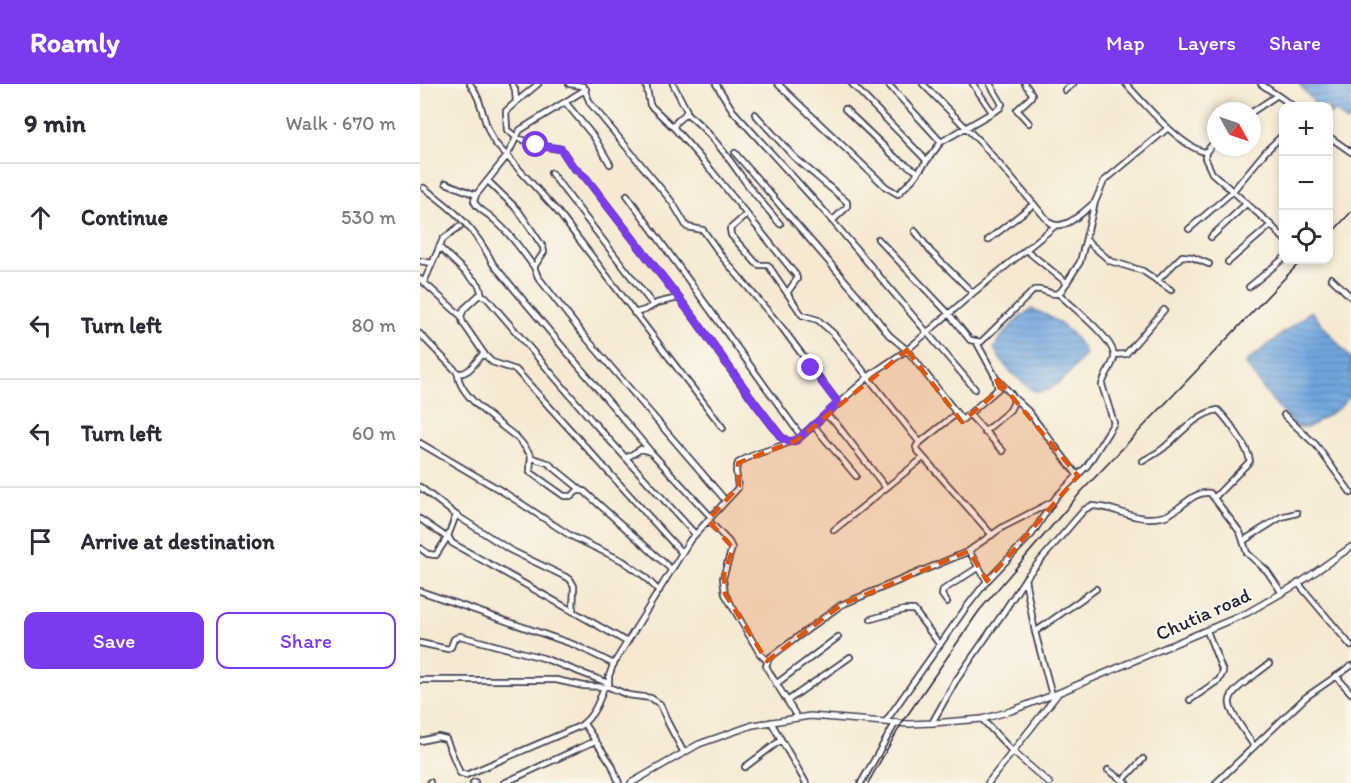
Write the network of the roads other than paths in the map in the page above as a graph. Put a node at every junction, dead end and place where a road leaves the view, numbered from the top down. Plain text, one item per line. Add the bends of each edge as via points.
1 (470, 84) edge
2 (512, 84) edge
3 (538, 84) edge
4 (569, 84) edge
5 (646, 84) edge
6 (673, 84) edge
7 (716, 84) edge
8 (778, 84) edge
9 (852, 84) edge
10 (888, 84) edge
11 (923, 84) edge
12 (973, 84) edge
13 (990, 84) edge
14 (1025, 84) edge
15 (1073, 84) edge
16 (1126, 84) edge
17 (1261, 84) edge
18 (1272, 84) edge
19 (586, 89) junction
20 (1267, 89) junction
21 (1065, 90) dead end
22 (1276, 96) junction
23 (516, 102) junction
24 (565, 102) junction
25 (1286, 102) edge
26 (1261, 106) edge
27 (845, 109) dead end
28 (992, 112) junction
29 (686, 113) junction
30 (755, 114) dead end
31 (1029, 123) dead end
32 (964, 127) junction
33 (674, 128) junction
34 (1168, 128) junction
35 (516, 137) junction
36 (1279, 139) edge
37 (1333, 139) edge
38 (941, 142) junction
39 (1206, 152) joint
40 (1351, 152) edge
41 (735, 153) dead end
42 (507, 156) junction
43 (927, 161) junction
44 (610, 164) dead end
45 (918, 172) junction
46 (551, 173) dead end
47 (488, 181) junction
48 (446, 183) dead end
49 (424, 188) dead end
50 (1232, 192) junction
51 (476, 195) junction
52 (627, 195) dead end
53 (1095, 202) junction
54 (1247, 203) junction
55 (1034, 204) junction
56 (746, 215) junction
57 (832, 221) junction
58 (780, 224) dead end
59 (1271, 225) junction
60 (460, 226) dead end
61 (1055, 226) junction
62 (1189, 229) dead end
63 (915, 231) dead end
64 (1279, 234) edge
65 (1211, 237) dead end
66 (878, 239) dead end
67 (988, 240) dead end
68 (1086, 240) junction
69 (439, 247) junction
70 (1026, 250) junction
71 (420, 261) edge
72 (432, 262) junction
73 (1228, 262) dead end
74 (1279, 262) edge
75 (1209, 264) dead end
76 (534, 267) junction
77 (1331, 278) dead end
78 (422, 281) edge
79 (1157, 281) junction
80 (1067, 283) junction
81 (1250, 287) dead end
82 (1170, 290) dead end
83 (787, 293) junction
84 (972, 293) junction
85 (1059, 294) junction
86 (482, 295) junction
87 (1351, 297) edge
88 (678, 298) junction
89 (653, 305) junction
90 (1164, 310) dead end
91 (634, 313) junction
92 (949, 314) junction
93 (461, 316) junction
94 (927, 333) junction
95 (420, 334) edge
96 (977, 343) junction
97 (907, 350) junction
98 (484, 355) junction
99 (1114, 355) junction
100 (458, 374) junction
101 (995, 376) junction
102 (868, 378) junction
103 (975, 389) dead end
104 (1014, 398) junction
105 (838, 403) junction
106 (956, 414) junction
107 (825, 415) junction
108 (970, 415) junction
109 (1284, 415) dead end
110 (813, 425) junction
111 (723, 428) dead end
112 (984, 432) junction
113 (801, 436) junction
114 (789, 442) junction
115 (420, 443) edge
116 (920, 443) junction
117 (1003, 451) dead end
118 (651, 452) junction
119 (532, 458) junction
120 (626, 458) junction
121 (923, 458) junction
122 (1143, 461) dead end
123 (856, 476) dead end
124 (1078, 477) junction
125 (420, 487) edge
126 (886, 488) junction
127 (581, 490) junction
128 (1351, 493) edge
129 (1214, 498) junction
130 (726, 501) junction
131 (1052, 502) junction
132 (1297, 513) dead end
133 (456, 515) junction
134 (420, 519) edge
135 (709, 519) junction
136 (834, 530) dead end
137 (695, 534) junction
138 (992, 535) junction
139 (448, 539) junction
140 (1243, 541) junction
141 (1351, 547) edge
142 (420, 548) edge
143 (969, 551) junction
144 (682, 553) junction
145 (979, 567) junction
146 (672, 570) junction
147 (1025, 579) junction
148 (987, 581) junction
149 (1298, 583) junction
150 (1096, 589) dead end
151 (420, 591) edge
152 (659, 591) junction
153 (1282, 593) junction
154 (947, 602) dead end
155 (573, 611) junction
156 (871, 619) dead end
157 (1207, 631) junction
158 (1035, 632) junction
159 (838, 637) dead end
160 (627, 642) junction
161 (420, 643) edge
162 (940, 645) junction
163 (1351, 646) edge
164 (850, 657) dead end
165 (767, 661) junction
166 (614, 664) junction
167 (1269, 664) dead end
168 (1351, 666) edge
169 (1336, 676) junction
170 (420, 680) edge
171 (776, 684) junction
172 (607, 686) junction
173 (1351, 693) edge
174 (1055, 694) junction
175 (1190, 700) dead end
176 (787, 701) junction
177 (797, 717) junction
178 (982, 719) junction
179 (886, 721) junction
180 (771, 722) junction
181 (896, 722) junction
182 (932, 723) junction
183 (584, 724) junction
184 (781, 740) junction
185 (420, 741) edge
186 (595, 741) junction
187 (1254, 746) junction
188 (1012, 751) junction
189 (684, 753) junction
190 (1143, 759) dead end
191 (745, 767) dead end
192 (1108, 770) dead end
193 (1125, 781) edge
194 (504, 783) edge
195 (620, 783) edge
196 (631, 783) edge
197 (806, 783) edge
198 (861, 783) edge
199 (988, 783) edge
200 (1049, 783) edge
201 (1216, 783) edge

1 - 42 street via 481,101 490,135
2 - 23 street
3 - 23 street
4 - 19 street
5 - 33 street via 650,105
6 - 29 street
7 - 57 street via 733,111
8 - 45 street via 893,192 902,192
9 - 43 street
10 - 38 street
11 - 32 street
12 - 28 street
13 - 28 street via 1002,104
14 - 31 street via 1031,97 1017,110
15 - 21 street
16 - 34 street
17 - 20 street
18 - 20 street
19 - 24 street
19 - 105 street via 590,104 672,202 687,227 703,231
20 - 22 street
22 - 25 street
22 - 26 street
23 - 35 street via 506,111 506,128
24 - 35 street via 524,127
24 - 44 street
27 - 45 street via 896,158
28 - 32 street
29 - 33 street
29 - 58 street via 723,148
30 - 57 street via 794,157 847,202 847,207
32 - 38 street
32 - 55 street
33 - 56 street
34 - 39 street
34 - 53 street via 1104,181
35 - 42 street
35 - 88 street via 561,149
36 - 50 street
37 - 40 street
38 - 43 street
39 - 50 street via 1212,172
41 - 97 street via 889,335
42 - 47 street
42 - 91 street via 558,212
43 - 45 street
46 - 89 street
47 - 51 street
47 - 76 street via 518,210 543,247
48 - 51 street
49 - 118 street via 449,206 481,240 493,264
50 - 54 street
50 - 62 street
51 - 76 street via 476,205 518,244
52 - 113 street
53 - 61 street via 1064,225
53 - 68 street
54 - 59 street
54 - 65 street
55 - 61 street
55 - 67 street
56 - 83 street via 796,275
56 - 83 street via 730,229 731,235 756,263 768,265
57 - 94 street
59 - 64 street
59 - 73 street
60 - 69 street via 446,235
61 - 70 street
63 - 84 street
66 - 92 street
68 - 79 street via 1110,261 1133,267
68 - 80 street via 1080,262
69 - 72 street
69 - 86 street via 479,285
70 - 80 street
70 - 84 street
71 - 72 street
72 - 78 street
74 - 81 street
75 - 79 street via 1182,256
76 - 130 street via 581,332
77 - 87 street
78 - 93 street
79 - 82 street
80 - 85 street
83 - 102 street via 802,315 818,320 834,334
84 - 92 street
85 - 96 street via 1034,290
85 - 99 street via 1108,341
86 - 93 street via 475,297
86 - 120 street
88 - 89 street
88 - 114 street via 781,437
89 - 91 street
90 - 99 street via 1126,354
91 - 111 street
92 - 94 street
92 - 96 street
93 - 98 street
94 - 97 street
94 - 103 street
95 - 100 street
96 - 101 street
97 - 102 street
97 - 106 street
98 - 100 street via 468,372
98 - 144 street via 519,373
99 - 124 street via 1102,385 1114,423
100 - 119 street via 463,389 520,441
101 - 104 street
101 - 108 street via 996,393
102 - 105 street
102 - 116 street
104 - 112 street via 1010,410
104 - 124 street via 1029,411
105 - 107 street
106 - 108 street via 962,420
106 - 116 street
107 - 110 street
107 - 126 street via 835,422
108 - 112 street
109 - 128 street via 1316,445
110 - 113 street
110 - 123 street
112 - 117 street
113 - 114 street
114 - 130 street via 738,463 738,488
115 - 152 street via 571,536 623,561
116 - 121 street via 916,447
118 - 120 street via 641,449
118 - 135 street
119 - 127 street via 548,463
119 - 127 street via 530,472 564,496
120 - 137 street
121 - 126 street
121 - 138 street
122 - 129 street via 1183,430 1218,410 1250,461
124 - 131 street
125 - 133 street
126 - 136 street
127 - 146 street
129 - 140 street
129 - 147 street via 1203,492 1169,514 1148,518 1090,506
130 - 135 street
131 - 138 street
131 - 148 street via 1032,534
132 - 140 street via 1281,517
133 - 139 street
133 - 155 street via 510,550 570,579 574,586
134 - 139 street
135 - 137 street
135 - 165 street via 732,548 723,578 725,594
137 - 144 street
138 - 143 street
139 - 142 street via 435,555
139 - 155 street
140 - 153 street via 1247,553 1267,571
141 - 149 street, Chutia road
143 - 145 street
143 - 165 street via 841,604
144 - 146 street
145 - 148 street
145 - 154 street via 943,590
146 - 152 street
147 - 158 street
147 - 182 street
148 - 162 street
149 - 153 street, Chutia road
149 - 163 street
150 - 158 street
151 - 166 street via 564,640
152 - 160 street
153 - 157 street, Chutia road
155 - 160 street
156 - 162 street via 914,610
157 - 174 street, Chutia road
157 - 175 street via 1223,672 1219,680
158 - 174 street
159 - 171 street
160 - 166 street
161 - 172 street via 448,649 460,636 543,658
162 - 179 street
164 - 176 street
165 - 171 street
166 - 172 street
167 - 187 street via 1228,699 1231,711
168 - 169 street
169 - 173 street
169 - 187 street via 1306,697
170 - 172 street via 556,680
171 - 176 street
172 - 183 street
172 - 189 street via 660,704
174 - 178 street, Chutia road
174 - 188 street
176 - 177 street
177 - 179 street, Chutia road
177 - 180 street, Chutia road
178 - 182 street, Chutia road
178 - 188 street
179 - 181 street, Chutia road
180 - 184 street
180 - 189 street, Chutia road via 723,734
181 - 182 street, Chutia road
181 - 198 street
183 - 185 street via 466,775 460,773 446,740 438,737
183 - 186 street
184 - 191 street
184 - 197 street
186 - 194 street
186 - 195 street
187 - 201 street
188 - 199 street
188 - 200 street
189 - 196 street, Chutia road
190 - 193 street
192 - 193 street

